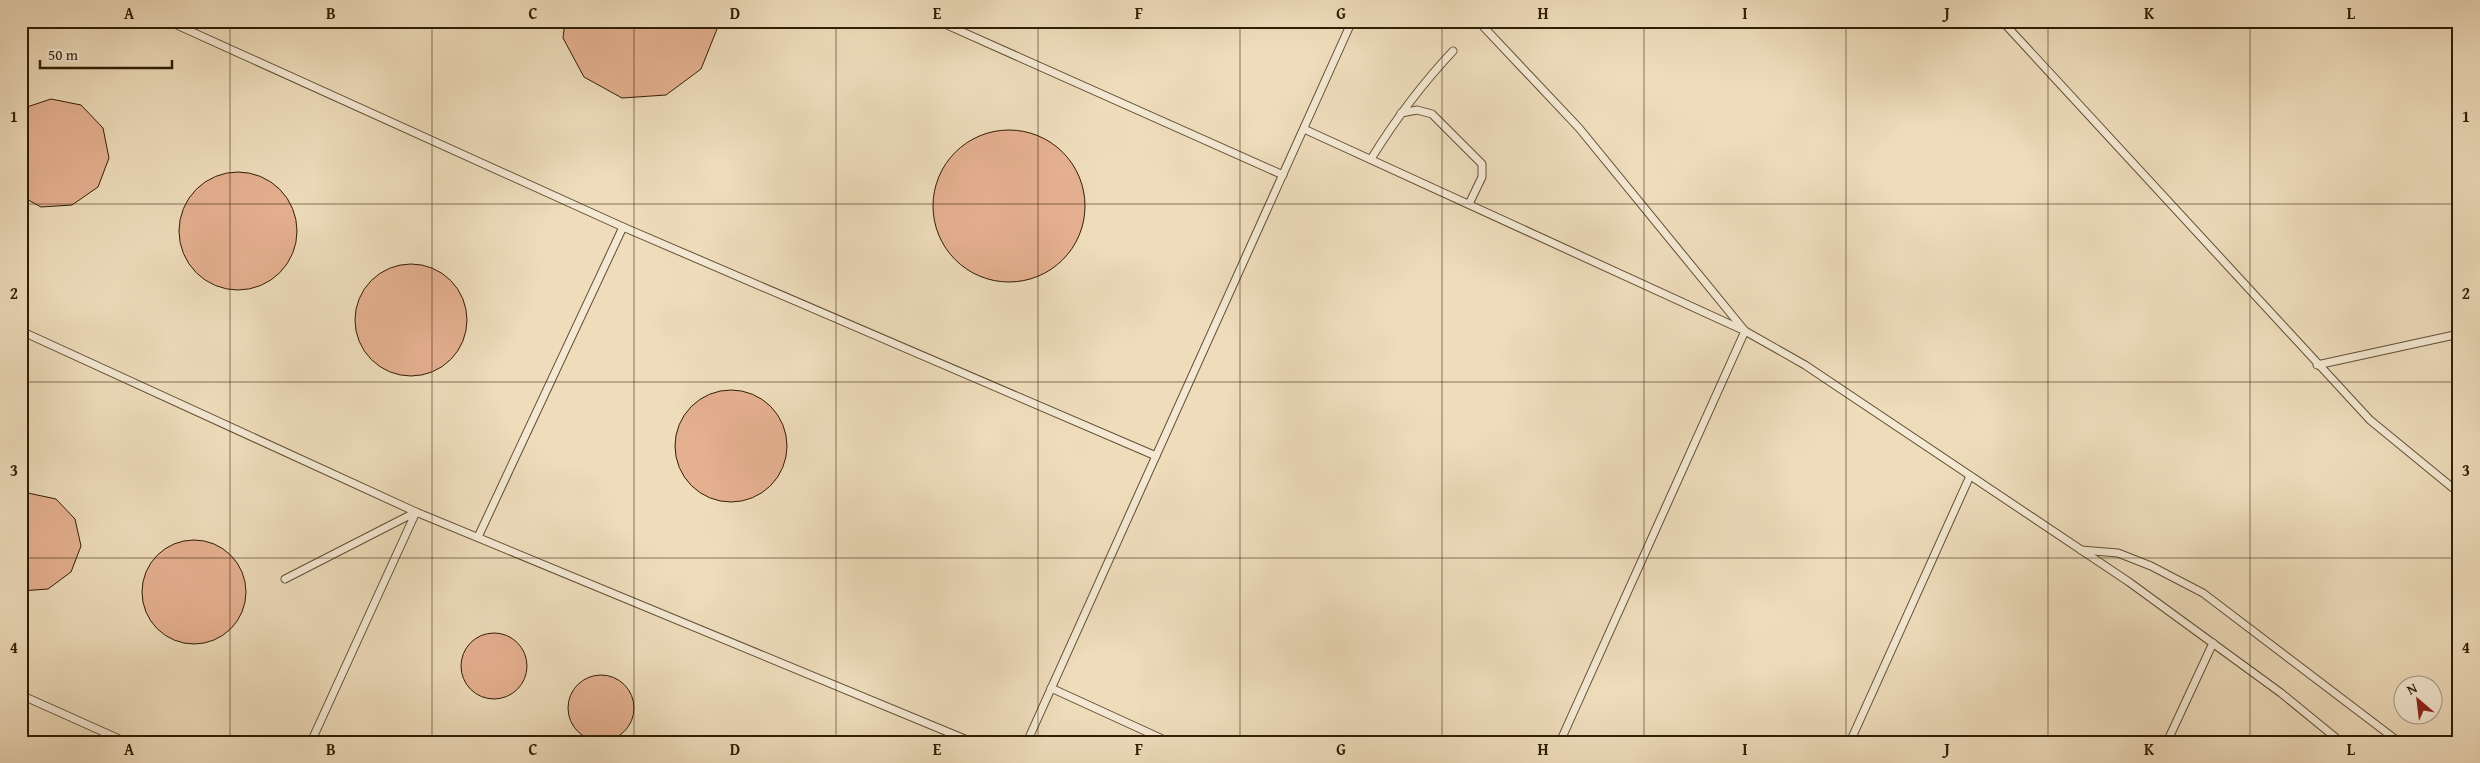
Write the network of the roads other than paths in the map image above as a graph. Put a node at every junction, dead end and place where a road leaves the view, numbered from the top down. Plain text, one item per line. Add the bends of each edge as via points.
1 (168, 21) edge
2 (938, 21) edge
3 (1352, 21) edge
4 (1478, 21) edge
5 (2002, 21) edge
6 (1454, 51) dead end
7 (1401, 113) junction
8 (1304, 129) junction
9 (1371, 159) junction
10 (1282, 175) junction
11 (1469, 204) junction
12 (624, 227) junction
13 (1745, 330) junction
14 (21, 331) edge
15 (2459, 334) edge
16 (2317, 364) junction
17 (1156, 456) junction
18 (1970, 476) junction
19 (2459, 493) edge
20 (416, 512) junction
21 (478, 537) junction
22 (2081, 550) junction
23 (285, 579) dead end
24 (2212, 643) junction
25 (1051, 688) junction
26 (21, 695) edge
27 (126, 742) edge
28 (311, 742) edge
29 (972, 742) edge
30 (1027, 742) edge
31 (1169, 742) edge
32 (1560, 742) edge
33 (1850, 742) edge
34 (2167, 742) edge
35 (2341, 742) edge
36 (2399, 742) edge

1 - 12 lane
2 - 10 lane
3 - 8 lane
4 - 13 lane via 1579,128
5 - 16 lane
6 - 7 lane via 1427,78
7 - 9 lane
7 - 11 lane via 1417,110 1432,114 1482,164 1482,177
8 - 9 lane
8 - 10 lane
9 - 11 lane
10 - 17 lane
11 - 13 lane
12 - 17 lane
12 - 21 lane
13 - 18 lane via 1805,365
13 - 32 lane
14 - 20 lane
15 - 16 lane
16 - 19 lane via 2370,420
17 - 25 lane
18 - 22 lane
18 - 33 lane
20 - 21 lane
20 - 23 lane
20 - 28 lane
21 - 29 lane
22 - 24 lane
22 - 36 lane via 2118,553 2203,593
24 - 34 lane
24 - 35 lane
25 - 30 lane
25 - 31 lane
26 - 27 lane

